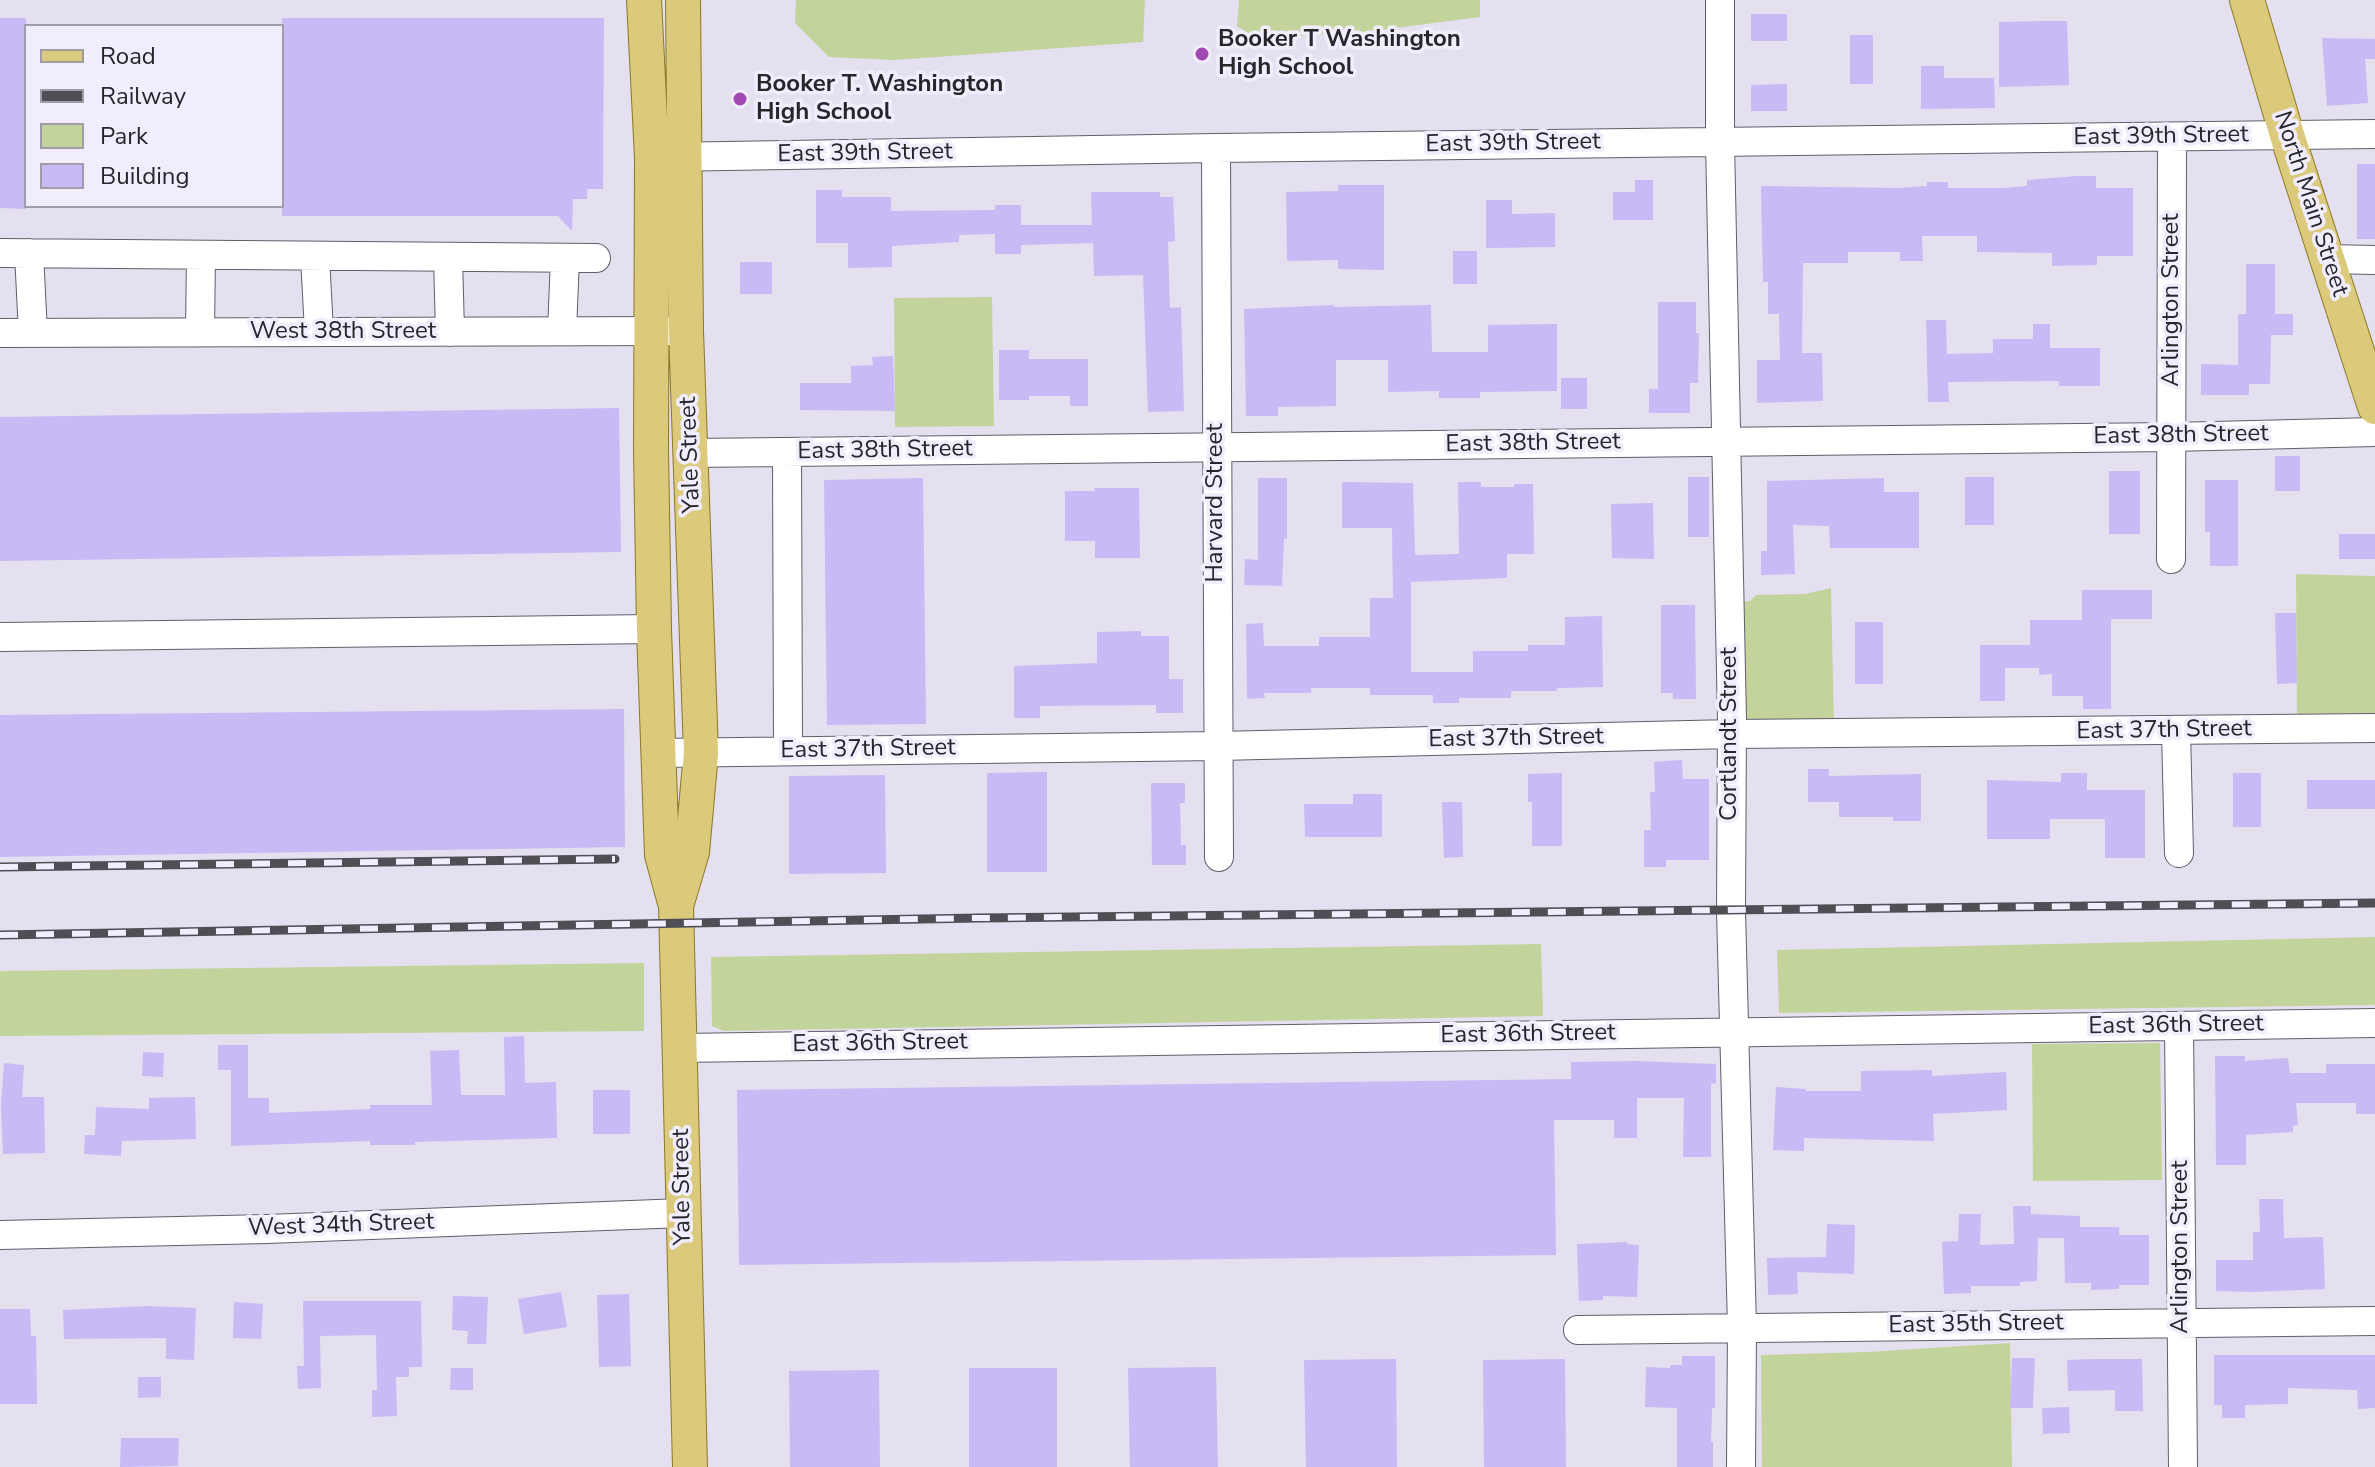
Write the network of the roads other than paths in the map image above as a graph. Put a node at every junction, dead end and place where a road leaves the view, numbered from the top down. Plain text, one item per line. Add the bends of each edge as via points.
1 (644, 0) edge
2 (683, 0) edge
3 (1720, 0) edge
4 (2247, 0) edge
5 (2375, 134) edge
6 (2287, 135) junction
7 (2172, 137) junction
8 (1720, 142) junction
9 (1216, 148) junction
10 (668, 157) junction
11 (0, 253) edge
12 (29, 253) junction
13 (201, 255) junction
14 (315, 256) junction
15 (448, 257) junction
16 (565, 258) junction
17 (596, 258) dead end
18 (2327, 259) junction
19 (2375, 260) edge
20 (562, 331) junction
21 (651, 331) junction
22 (686, 331) junction
23 (200, 332) junction
24 (319, 332) junction
25 (450, 332) junction
26 (0, 333) edge
27 (33, 333) junction
28 (2375, 407) edge
29 (2375, 432) edge
30 (2172, 437) junction
31 (1725, 442) junction
32 (1216, 447) junction
33 (787, 452) junction
34 (691, 453) junction
35 (2171, 559) dead end
36 (654, 629) junction
37 (697, 630) junction
38 (0, 637) edge
39 (2375, 728) edge
40 (2176, 731) junction
41 (1732, 734) junction
42 (1218, 746) junction
43 (788, 751) junction
44 (658, 753) junction
45 (701, 753) junction
46 (2179, 853) dead end
47 (1219, 857) dead end
48 (676, 906) junction
49 (2375, 1023) edge
50 (2179, 1026) junction
51 (1734, 1032) junction
52 (681, 1048) junction
53 (683, 1213) junction
54 (0, 1235) edge
55 (2375, 1321) edge
56 (2182, 1323) junction
57 (1742, 1327) junction
58 (1578, 1330) dead end
59 (690, 1467) edge
60 (1741, 1467) edge
61 (2183, 1467) edge

1 - 10 main road, Yale Street
2 - 10 main road, Yale Street
3 - 8 street, Cortlandt Street
4 - 6 main road, North Main Street
5 - 6 street, East 39th Street
6 - 7 street, East 39th Street
6 - 18 main road, North Main Street
7 - 8 street, East 39th Street
7 - 30 street, Arlington Street
8 - 9 street, East 39th Street
8 - 31 street, Cortlandt Street
9 - 10 street, East 39th Street
9 - 32 street, Harvard Street
10 - 21 main road, Yale Street
10 - 22 main road, Yale Street
11 - 12 street
12 - 13 street
12 - 27 street
13 - 14 street
13 - 23 street
14 - 15 street
14 - 24 street
15 - 16 street
15 - 25 street
16 - 17 street
16 - 20 street
18 - 19 street
18 - 28 main road, North Main Street
20 - 21 street, West 38th Street
20 - 25 street, West 38th Street
21 - 22 street, West 38th Street
21 - 36 main road, Yale Street
22 - 34 main road, Yale Street
23 - 24 street, West 38th Street
23 - 27 street, West 38th Street
24 - 25 street, West 38th Street
26 - 27 street, West 38th Street
29 - 30 street, East 38th Street
30 - 31 street, East 38th Street
30 - 35 street, Arlington Street
31 - 32 street, East 38th Street
31 - 41 street, Cortlandt Street
32 - 33 street, East 38th Street
32 - 42 street, Harvard Street
33 - 34 street, East 38th Street
33 - 43 street
34 - 37 main road, Yale Street
36 - 37 main road
36 - 38 street
36 - 44 main road, Yale Street
37 - 45 main road, Yale Street
39 - 40 street, East 37th Street
40 - 41 street, East 37th Street
40 - 46 street
41 - 42 street, East 37th Street
41 - 51 street, Cortlandt Street
42 - 43 street, East 37th Street
42 - 47 street, Harvard Street
43 - 45 street, East 37th Street
44 - 45 street, East 37th Street
44 - 48 main road, Yale Street via 662,855
45 - 48 main road, Yale Street via 692,852
48 - 52 main road, Yale Street
49 - 50 street, East 36th Street
50 - 51 street, East 36th Street
50 - 56 street, Arlington Street
51 - 52 street, East 36th Street
51 - 57 street, Cortlandt Street
52 - 53 main road, Yale Street
53 - 54 street, West 34th Street
53 - 59 main road, Yale Street
55 - 56 street, East 35th Street
56 - 57 street, East 35th Street
56 - 61 street, Arlington Street
57 - 58 street, East 35th Street
57 - 60 street, Cortlandt Street

